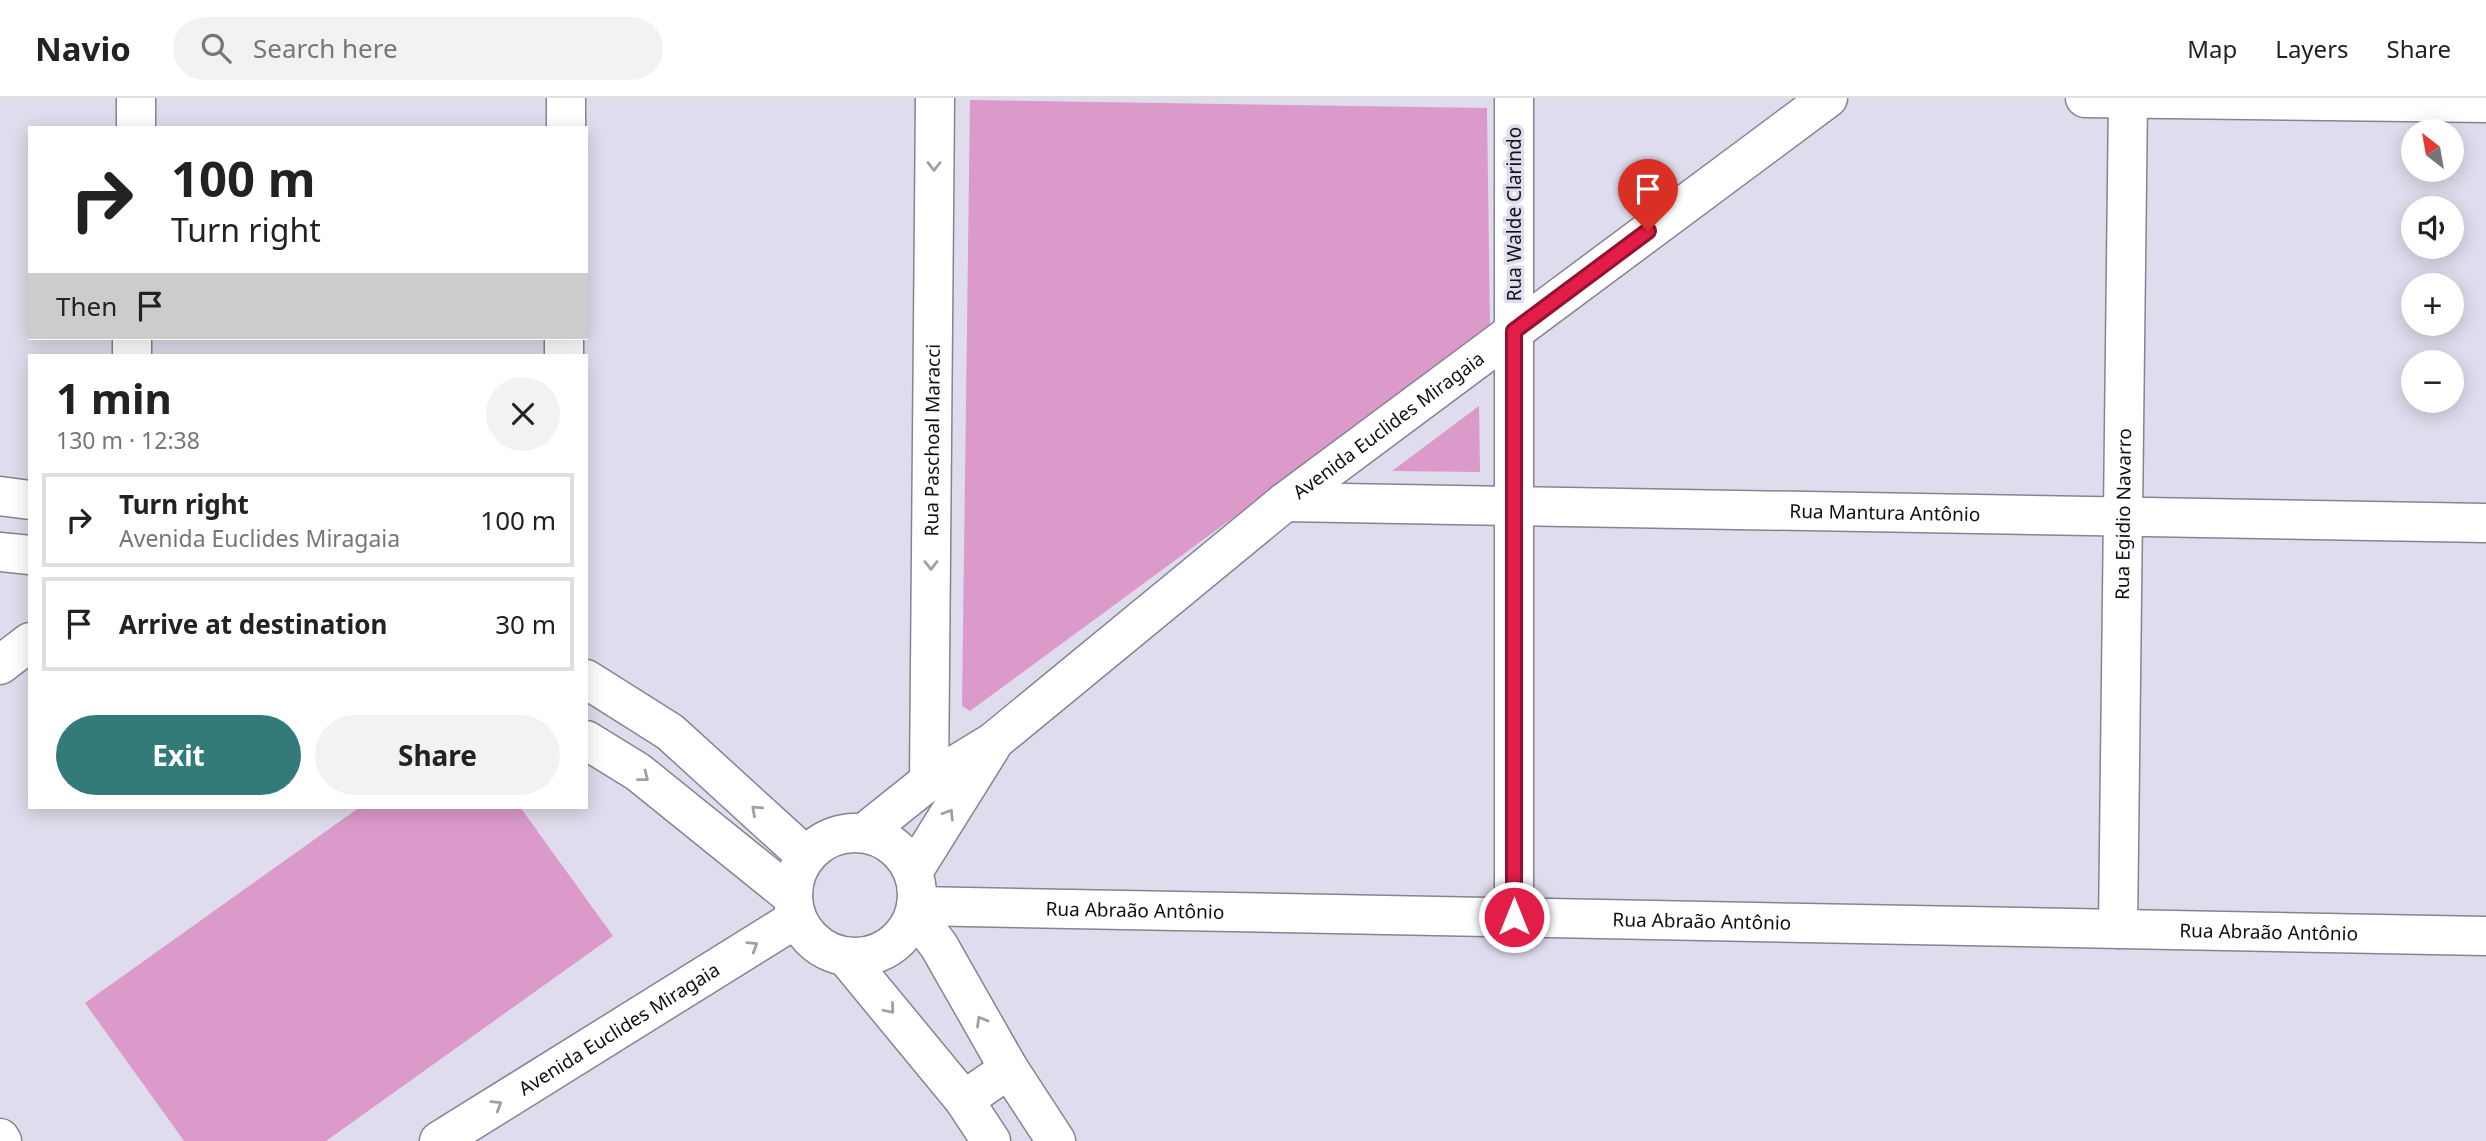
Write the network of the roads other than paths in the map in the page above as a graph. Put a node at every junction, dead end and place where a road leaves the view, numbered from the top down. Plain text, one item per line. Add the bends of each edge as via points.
1 (136, 98) edge
2 (566, 98) edge
3 (935, 98) edge
4 (1514, 98) edge
5 (1828, 98) edge
6 (2085, 98) edge
7 (2128, 98) edge
8 (2486, 103) edge
9 (136, 126) edge
10 (566, 126) edge
11 (1514, 331) junction
12 (0, 496) edge
13 (28, 500) edge
14 (1285, 502) junction
15 (1514, 506) junction
16 (2123, 516) junction
17 (2486, 523) edge
18 (0, 552) edge
19 (28, 555) edge
20 (28, 644) edge
21 (0, 665) edge
22 (588, 681) edge
23 (588, 741) edge
24 (993, 742) junction
25 (929, 781) junction
26 (864, 833) junction
27 (806, 856) junction
28 (915, 897) junction
29 (795, 908) junction
30 (1514, 917) junction
31 (2118, 929) junction
32 (2486, 936) edge
33 (846, 957) junction
34 (1009, 1069) junction
35 (964, 1100) junction
36 (439, 1141) edge
37 (991, 1141) edge
38 (1056, 1141) edge

1 - 9 street
2 - 10 street
3 -> 25 street, Rua Paschoal Maracci
4 - 11 street, Rua Walde Clarindo
5 - 11 street, Avenida Euclides Miragaia
6 - 7 street
7 - 8 street
7 - 16 street, Rua Egidio Navarro
11 - 14 street, Avenida Euclides Miragaia
11 - 15 street, Rua Walde Clarindo
12 - 13 street
14 - 15 street, Rua Mantura Antônio
14 - 24 street, Avenida Euclides Miragaia
15 - 16 street, Rua Mantura Antônio
15 - 30 street, Rua Walde Clarindo
16 - 17 street, Rua Mantura Antônio
16 - 31 street, Rua Egidio Navarro
18 - 19 street
20 - 21 street
27 -> 22 street via 670,732
23 -> 29 street via 638,772
24 - 25 street, Avenida Euclides Miragaia
28 -> 24 street, Avenida Euclides Miragaia
25 - 26 street, Avenida Euclides Miragaia
26 - 27 street via 842,834 822,842
26 - 28 street via 885,839 902,853
27 - 29 street via 796,875
28 - 30 street, Rua Abraão Antônio
28 - 33 street via 905,933 888,948 868,956
34 -> 28 street
29 - 33 street via 808,937 825,950
36 -> 29 street, Avenida Euclides Miragaia
30 - 31 street, Rua Abraão Antônio
31 - 32 street, Rua Abraão Antônio
33 -> 35 street
34 - 35 street
34 - 38 street
35 - 37 street

